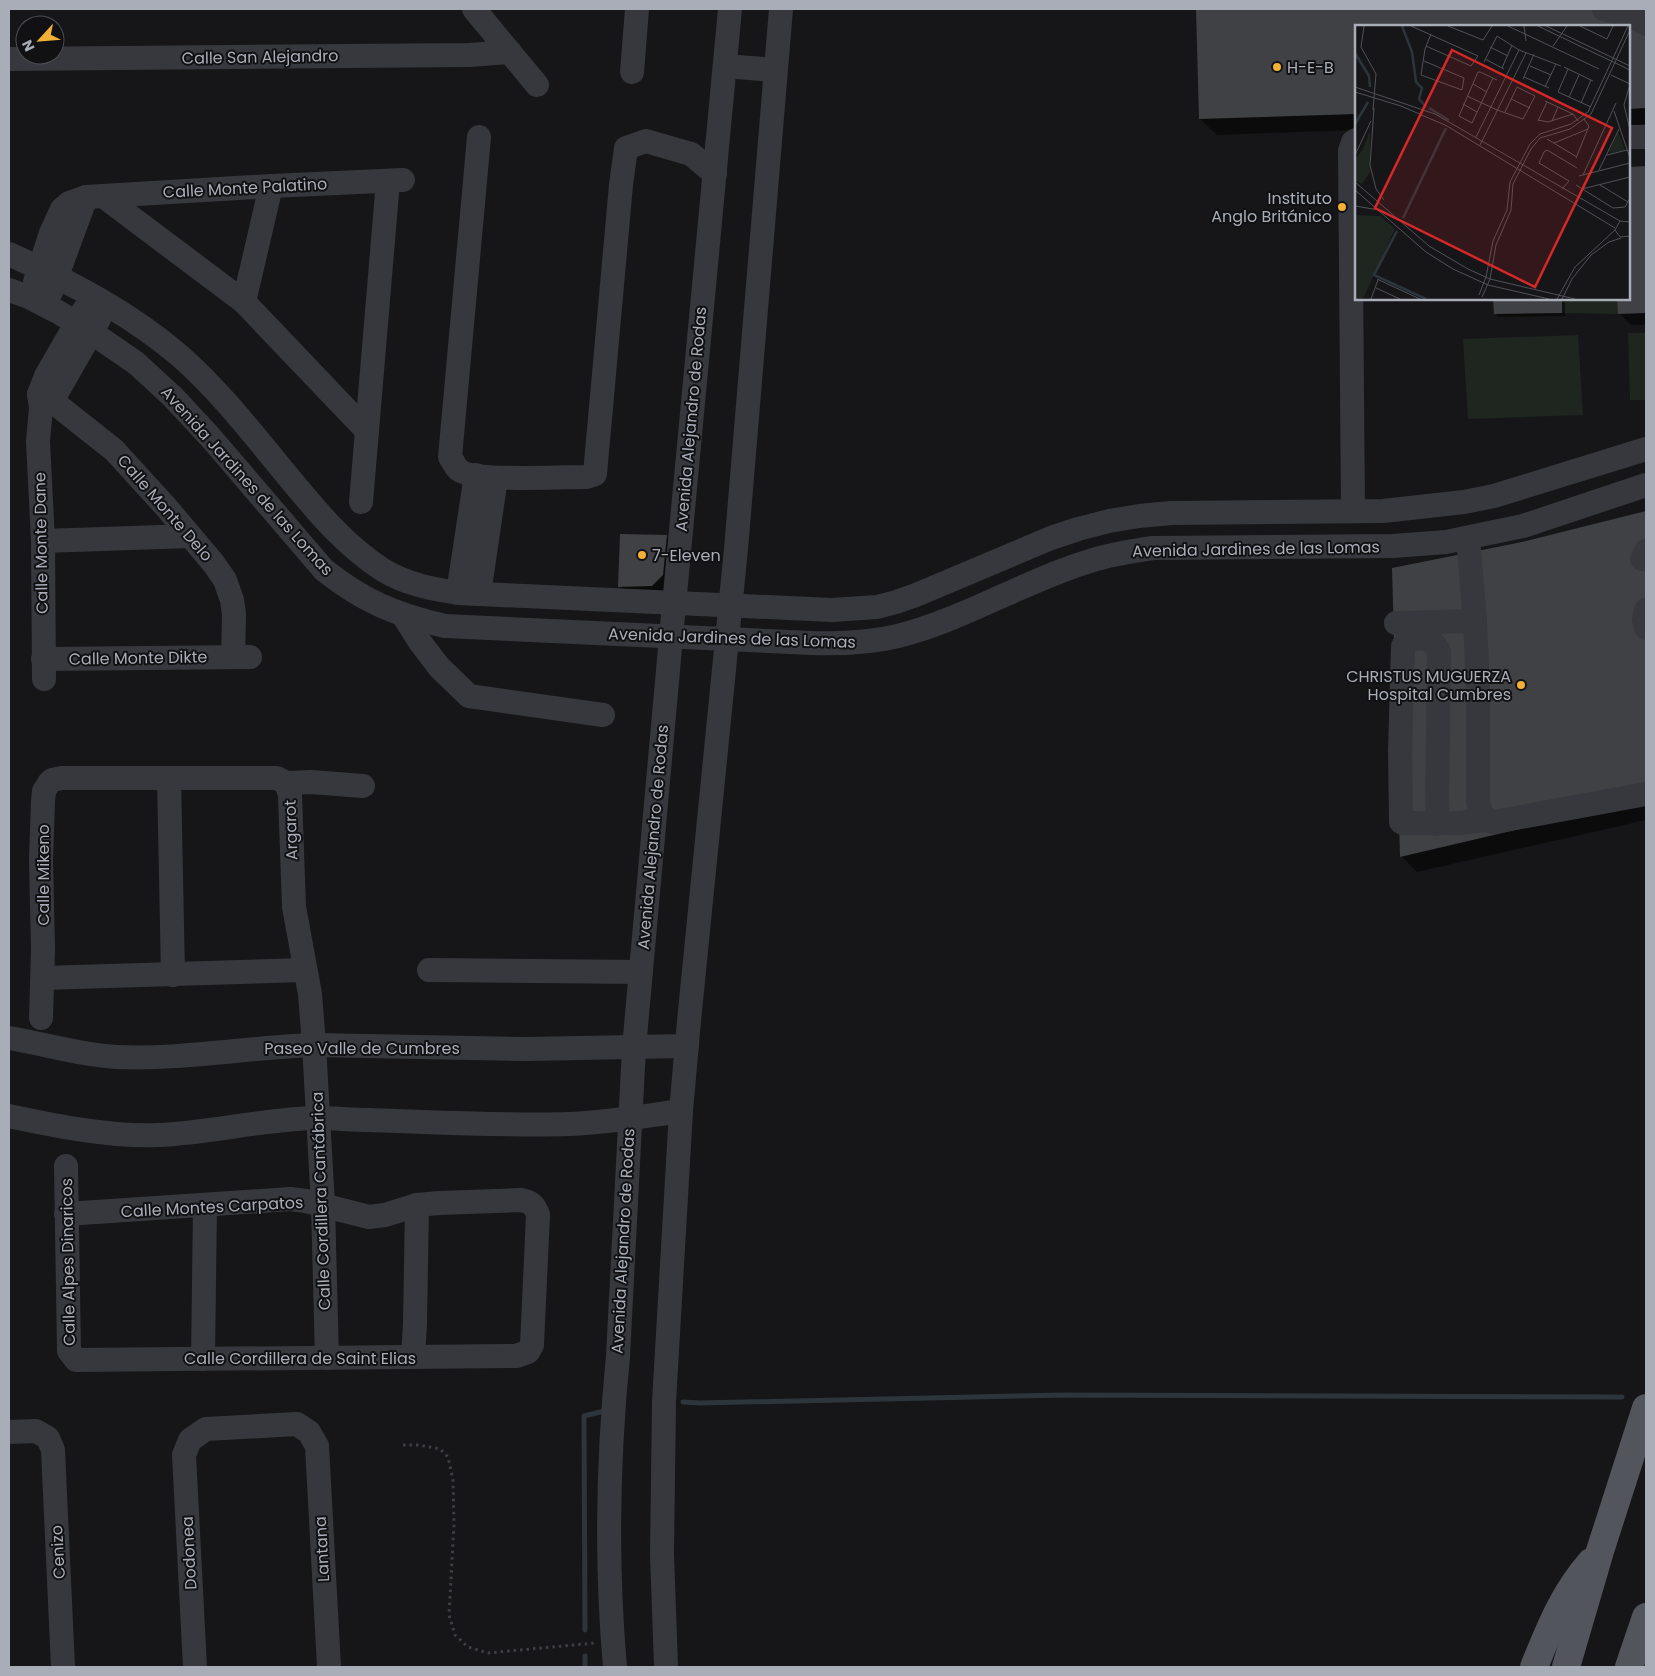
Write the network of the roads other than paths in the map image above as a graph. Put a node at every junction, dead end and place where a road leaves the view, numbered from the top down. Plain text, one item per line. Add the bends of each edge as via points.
1 (474, 9) edge
2 (637, 9) edge
3 (730, 9) edge
4 (781, 9) edge
5 (1604, 9) edge
6 (1646, 24) edge
7 (510, 52) junction
8 (9, 59) edge
9 (725, 66) junction
10 (775, 70) junction
11 (632, 72) dead end
12 (537, 85) dead end
13 (1630, 137) edge
14 (1646, 137) edge
15 (479, 138) dead end
16 (1355, 141) edge
17 (715, 174) junction
18 (271, 186) junction
19 (95, 197) junction
20 (9, 254) edge
21 (49, 273) junction
22 (28, 298) edge
23 (100, 301) junction
24 (244, 302) junction
25 (83, 328) junction
26 (44, 401) junction
27 (367, 432) junction
28 (1646, 449) edge
29 (486, 477) junction
30 (1646, 485) edge
31 (361, 502) dead end
32 (1353, 511) junction
33 (190, 536) junction
34 (1468, 538) junction
35 (43, 541) junction
36 (348, 544) junction
37 (324, 570) junction
38 (469, 593) junction
39 (674, 602) junction
40 (730, 605) junction
41 (1646, 610) edge
42 (403, 615) junction
43 (1475, 621) junction
44 (1396, 623) dead end
45 (1646, 628) edge
46 (671, 637) junction
47 (726, 640) junction
48 (242, 657) joint
49 (44, 669) joint
50 (603, 715) dead end
51 (169, 778) junction
52 (58, 779) joint
53 (286, 783) junction
54 (363, 786) dead end
55 (1646, 794) edge
56 (1488, 820) junction
57 (1437, 824) junction
58 (305, 970) junction
59 (429, 970) dead end
60 (641, 972) junction
61 (173, 974) junction
62 (43, 978) junction
63 (41, 1018) dead end
64 (9, 1038) edge
65 (314, 1045) junction
66 (687, 1046) junction
67 (634, 1048) junction
68 (681, 1111) junction
69 (9, 1116) edge
70 (318, 1118) junction
71 (630, 1118) junction
72 (66, 1166) dead end
73 (323, 1204) junction
74 (204, 1205) junction
75 (417, 1205) junction
76 (66, 1214) junction
77 (528, 1352) joint
78 (72, 1357) joint
79 (413, 1357) junction
80 (327, 1358) junction
81 (203, 1359) junction
82 (1646, 1408) edge
83 (9, 1432) edge
84 (309, 1432) joint
85 (1600, 1551) junction
86 (1646, 1617) edge
87 (63, 1667) edge
88 (195, 1667) edge
89 (329, 1667) edge
90 (615, 1667) edge
91 (666, 1667) edge
92 (1534, 1667) edge
93 (1566, 1667) edge
94 (1629, 1667) edge

1 - 7 street
2 - 11 street
3 - 9 street, Avenida Alejandro de Rodas
4 - 10 street
5 - 6 street
7 - 8 street, Calle San Alejandro
7 - 12 street
9 - 10 street
9 - 17 street, Avenida Alejandro de Rodas
10 - 40 street
13 - 14 street
15 - 29 street via 450,457 459,471
16 - 32 street via 1350,152
17 - 29 street via 690,154 646,141 626,148 595,474 586,477
17 - 39 street, Avenida Alejandro de Rodas
18 - 19 street, Calle Monte Palatino
18 - 24 street
18 - 27 street, Calle Monte Palatino via 396,180
19 - 21 street
19 - 24 street
20 - 21 street, Avenida Jardines de las Lomas
21 - 22 street
21 - 23 street, Avenida Jardines de las Lomas
22 - 25 street, Avenida Jardines de las Lomas
23 - 25 street, Calle Monte Dane
23 - 36 street, Avenida Jardines de las Lomas via 141,326 180,356 221,396 318,513
24 - 27 street
25 - 26 street, Calle Monte Dane
25 - 37 street, Avenida Jardines de las Lomas via 136,364 173,397
26 - 33 street, Calle Monte Delo via 114,450
26 - 35 street, Calle Monte Dane via 38,441
27 - 31 street
28 - 32 street, Avenida Jardines de las Lomas via 1494,496 1427,507
29 - 38 street
30 - 34 street, Avenida Jardines de las Lomas via 1523,526
32 - 40 street, Avenida Jardines de las Lomas via 1139,516 1051,538 916,595 876,607 832,610
33 - 35 street
33 - 48 street, Calle Monte Delo via 214,564 229,590
34 - 43 street
34 - 47 street, Avenida Jardines de las Lomas via 1393,546 1153,548 1120,552 1088,561 962,614 897,636 844,644
35 - 49 street, Calle Monte Dane
36 - 37 street
36 - 38 street, Avenida Jardines de las Lomas via 384,570 408,582
37 - 42 street, Avenida Jardines de las Lomas via 361,597
38 - 39 street, Avenida Jardines de las Lomas
39 - 40 street, Avenida Jardines de las Lomas
39 - 46 street, Avenida Alejandro de Rodas
40 - 47 street
41 - 45 street
42 - 46 street, Avenida Jardines de las Lomas via 444,626
42 - 50 street via 439,667 468,696
43 - 44 street
43 - 56 street via 1478,801 1482,815
46 - 47 street, Avenida Jardines de las Lomas
46 - 60 street, Avenida Alejandro de Rodas
47 - 66 street
48 - 49 street, Calle Monte Dikte
51 - 52 street, Argarot
51 - 53 street, Argarot via 278,778
51 - 61 street
52 - 62 street, Calle Mikeno via 46,786 43,800
53 - 54 street
53 - 58 street, Argarot via 290,795 294,907
55 - 56 street via 1494,822
56 - 57 street
57 - 57 street via 1439,652 1429,639 1420,638 1403,646 1401,822
58 - 61 street
58 - 65 street, Argarot
59 - 60 street
60 - 67 street, Avenida Alejandro de Rodas
61 - 62 street
62 - 63 street, Calle Mikeno
64 - 65 street, Paseo Valle de Cumbres via 116,1057
65 - 67 street, Paseo Valle de Cumbres
65 - 70 street, Calle Cordillera Cantábrica
66 - 67 street, Paseo Valle de Cumbres
66 - 68 street
67 - 71 street, Avenida Alejandro de Rodas
68 - 71 street
68 - 91 street via 664,1402 662,1554
69 - 70 street via 131,1135
70 - 71 street via 538,1124 596,1123
70 - 73 street, Calle Cordillera Cantábrica
71 - 90 street, Avenida Alejandro de Rodas via 613,1401 609,1552
72 - 76 street, Calle Alpes Dinaricos
73 - 74 street, Calle Montes Carpatos via 290,1199
73 - 75 street, Calle Montes Carpatos via 370,1217
73 - 80 street, Calle Cordillera Cantábrica
74 - 76 street, Calle Montes Carpatos
74 - 81 street
75 - 77 street, Calle Montes Carpatos via 521,1200 533,1204 538,1215 534,1335
75 - 79 street
76 - 78 street, Calle Alpes Dinaricos via 69,1351
77 - 79 street, Calle Cordillera de Saint Elias via 516,1356
78 - 81 street, Calle Cordillera de Saint Elias via 80,1361
79 - 80 street, Calle Cordillera de Saint Elias
80 - 81 street, Calle Cordillera de Saint Elias
82 - 85 main road
83 - 87 street, Cenizo via 36,1431 48,1438 53,1450
84 - 88 street, Dodonea via 297,1424 206,1429 190,1440 184,1455
84 - 89 street, Lantana via 317,1446
85 - 92 main road via 1565,1596
85 - 93 main road
86 - 94 main road

